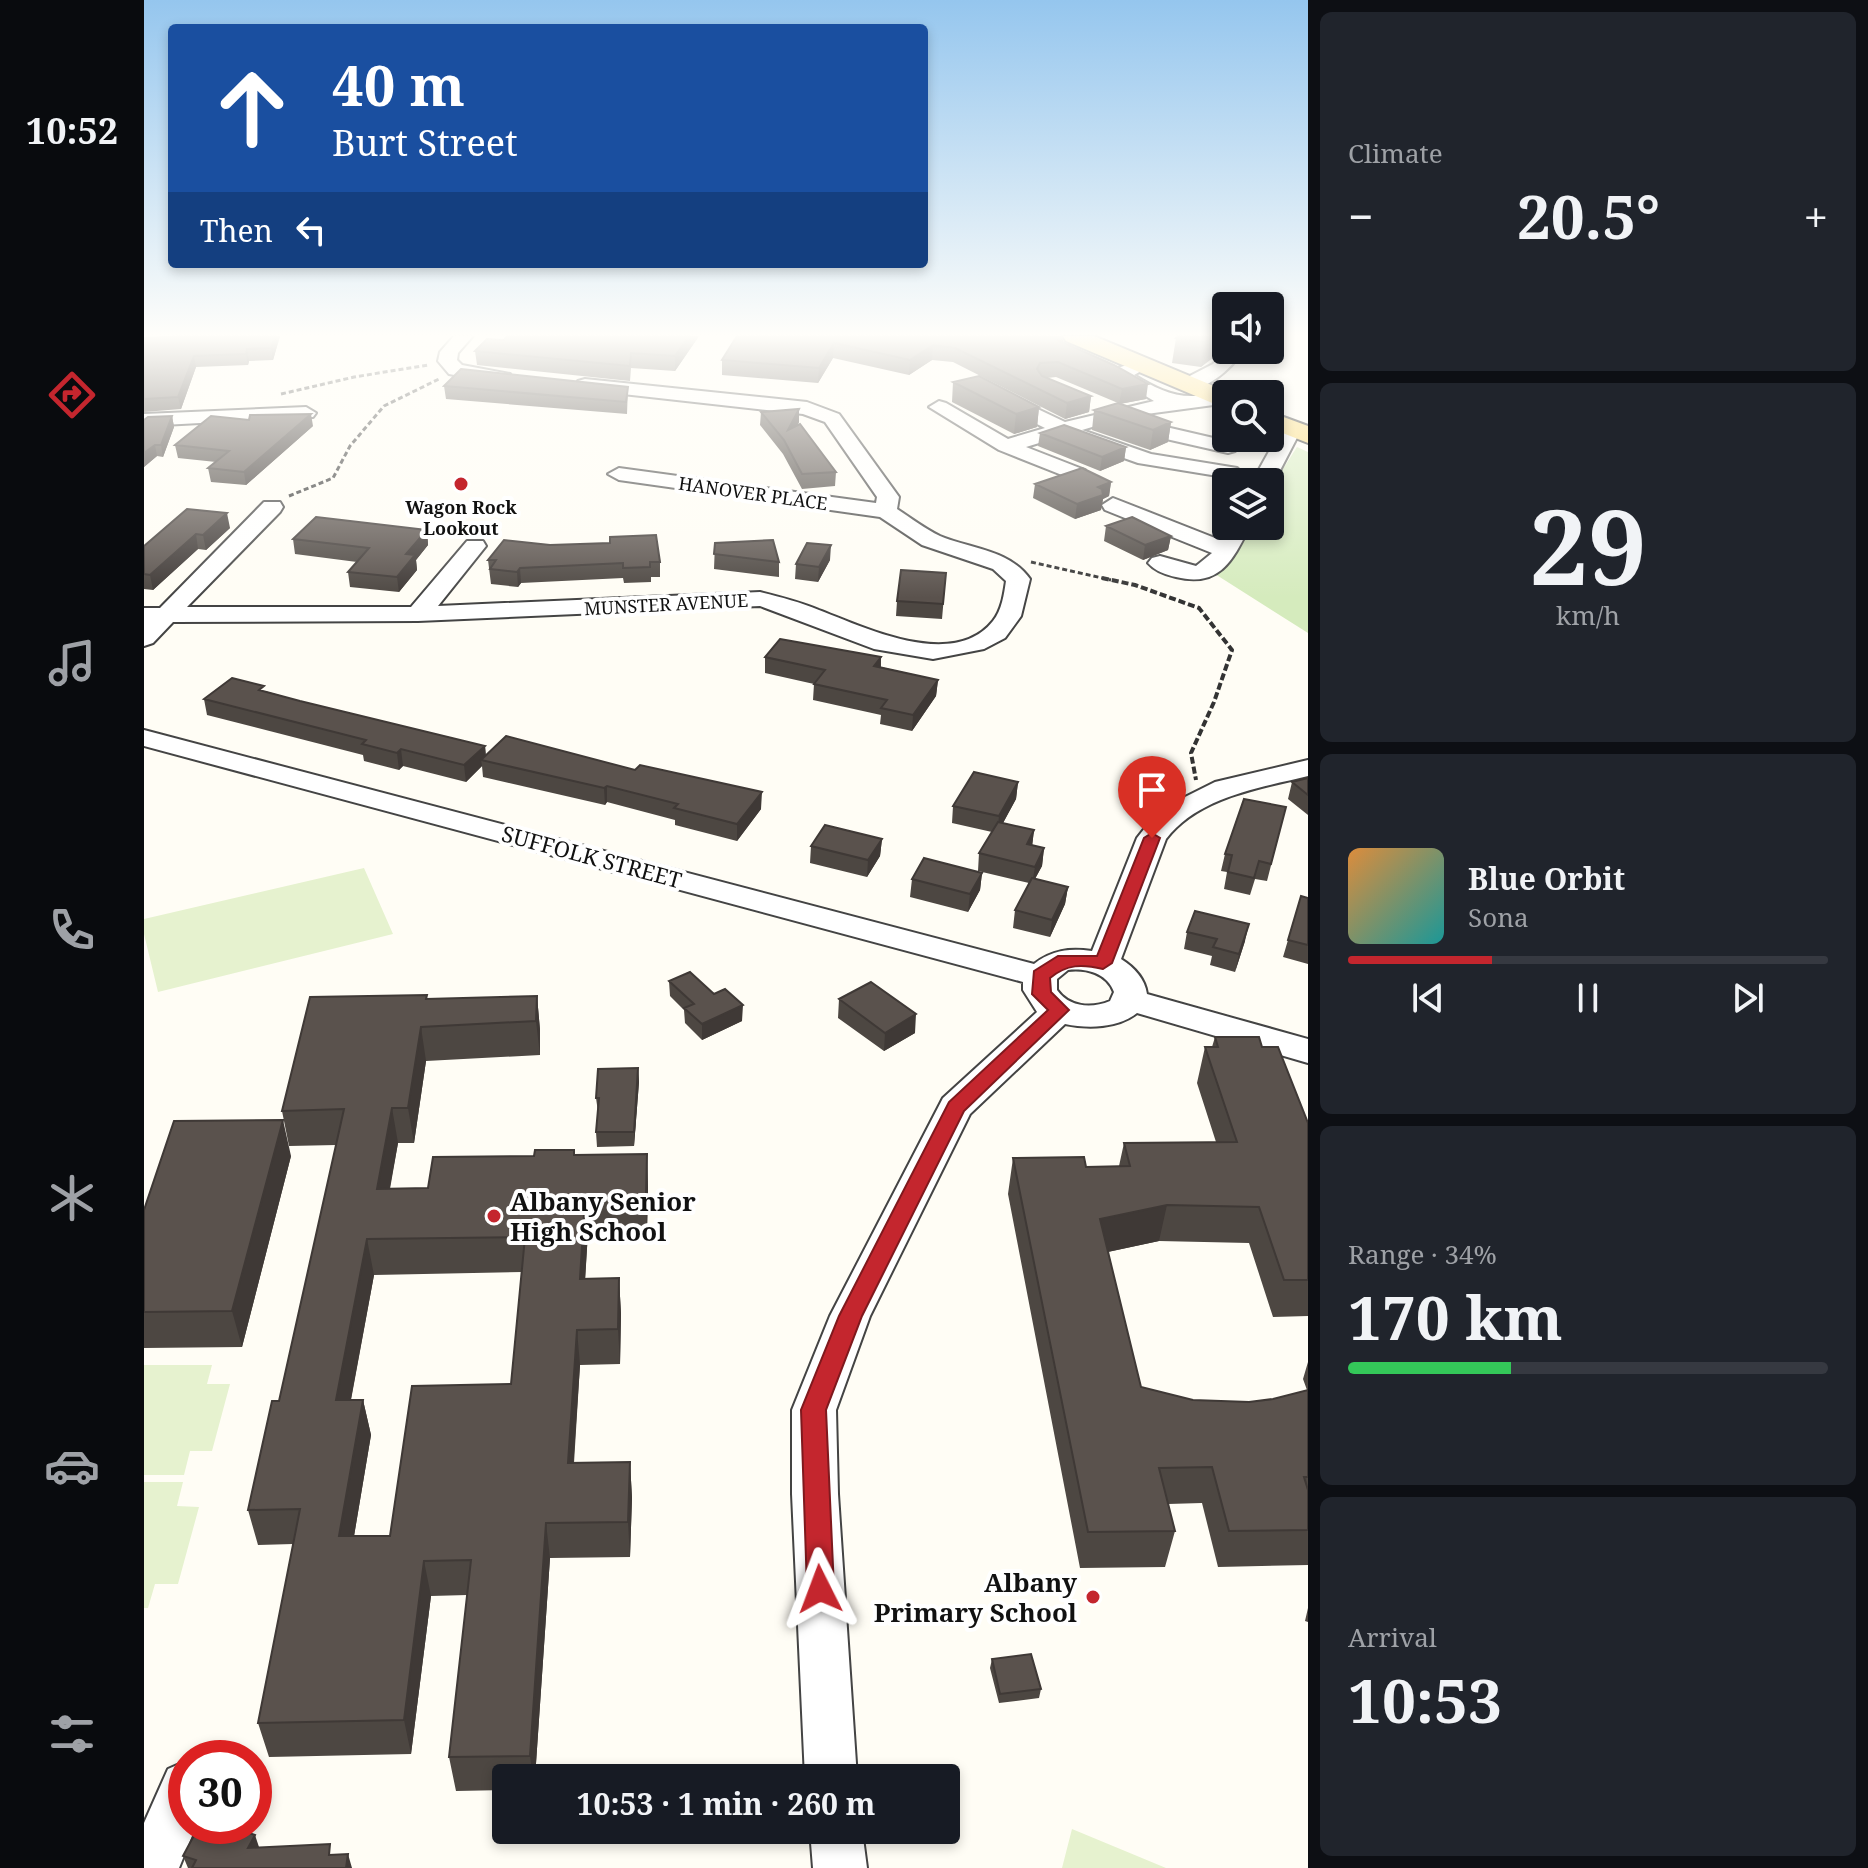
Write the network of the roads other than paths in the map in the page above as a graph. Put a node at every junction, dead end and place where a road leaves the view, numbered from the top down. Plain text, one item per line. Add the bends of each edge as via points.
1 (836, 423) edge
2 (967, 423) edge
3 (1051, 423) edge
4 (1085, 423) edge
5 (1140, 423) edge
6 (1290, 427) edge
7 (1062, 429) junction
8 (1212, 443) edge
9 (1006, 446) junction
10 (1270, 468) edge
11 (1212, 470) edge
12 (619, 474) dead end
13 (1077, 475) edge
14 (1113, 505) dead end
15 (272, 507) road end
16 (886, 511) junction
17 (1231, 540) edge
18 (475, 546) dead end
19 (1226, 550) junction
20 (1160, 563) dead end
21 (418, 614) junction
22 (155, 615) edge
23 (144, 638) edge
24 (144, 738) edge
25 (1308, 768) edge
26 (1103, 963) junction
27 (1040, 976) junction
28 (1130, 1000) junction
29 (1060, 1010) junction
30 (1308, 1051) edge
31 (830, 1764) edge
32 (168, 1830) edge
33 (837, 1844) edge
34 (152, 1868) edge
35 (840, 1868) edge

1 - 16 street via 888,497
2 - 9 street
3 - 7 street
4 - 7 street
5 - 8 street
6 - 10 street
7 - 9 street
7 - 11 street via 1128,454
9 - 13 street
12 - 16 street, HANOVER PLACE
14 - 19 street
15 - 22 street
16 - 21 street, MUNSTER AVENUE via 930,540 1001,564 1018,579 1015,606 1000,631 986,641 937,653 895,648 793,606 760,599
17 - 19 street
18 - 21 street
19 - 20 street via 1219,564 1205,573 1191,575
21 - 22 street, MUNSTER AVENUE
22 - 23 street
24 - 27 street, SUFFOLK STREET
25 - 26 street via 1225,788 1169,816 1152,838
26 - 27 street via 1058,961
26 - 28 street via 1129,983
27 - 29 street via 1041,994
28 - 29 street via 1102,1017
28 - 30 street
29 - 31 street via 956,1107 850,1316 814,1410
32 - 34 street
33 - 35 street

